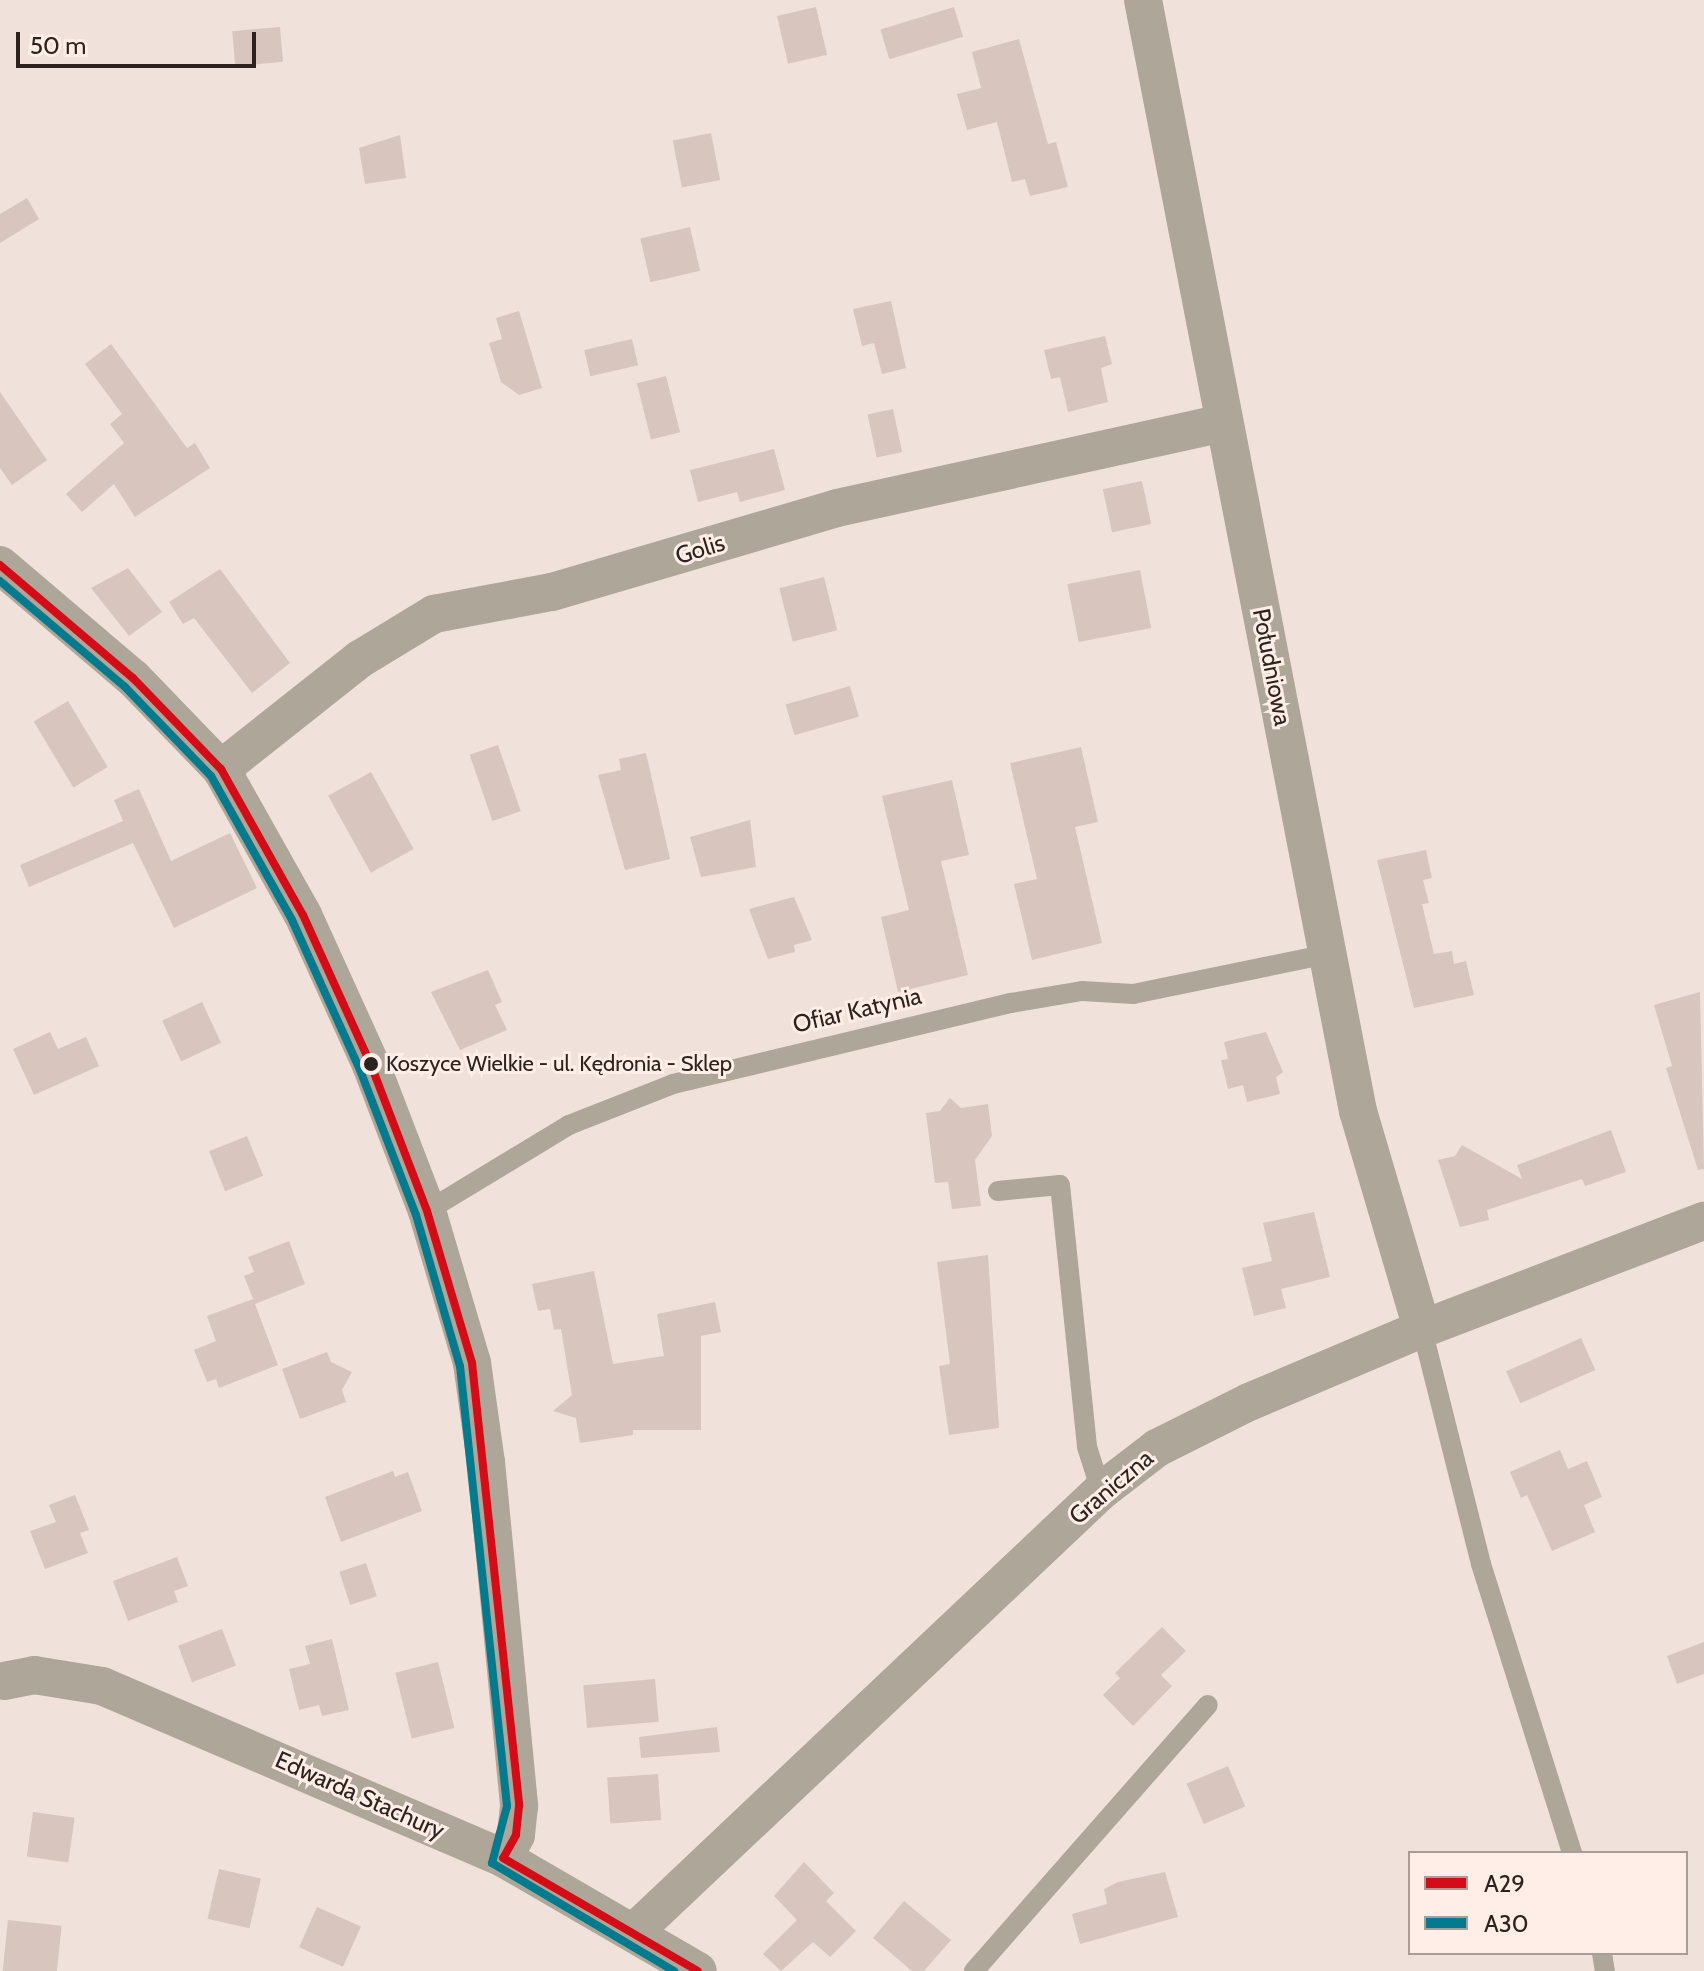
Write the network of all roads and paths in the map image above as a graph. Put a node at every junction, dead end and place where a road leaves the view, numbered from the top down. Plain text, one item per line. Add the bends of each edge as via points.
1 (1143, 0) edge
2 (1223, 423) junction
3 (0, 565) edge
4 (221, 769) junction
5 (1328, 954) junction
6 (998, 1191) dead end
7 (427, 1211) junction
8 (1704, 1221) edge
9 (1422, 1329) junction
10 (1101, 1491) junction
11 (1, 1682) edge
12 (1208, 1705) dead end
13 (1571, 1851) edge
14 (503, 1858) junction
15 (634, 1932) junction
16 (698, 1971) edge
17 (974, 1971) edge

1 - 2 street, Południowa
2 - 4 street, Golis via 837,508 552,592 434,614 360,659
2 - 5 street, Południowa
3 - 4 street via 133,678
4 - 7 street via 267,845 352,1017
5 - 7 lane, Ofiar Katynia via 1133,994 1082,991 1011,1003 673,1084 569,1125
5 - 9 street, Południowa via 1358,1111
6 - 10 lane via 1060,1185 1087,1447
7 - 14 street via 472,1363 486,1462 519,1806 516,1835
8 - 9 street, Graniczna
9 - 10 street, Graniczna via 1170,1442
9 - 13 lane via 1481,1564
10 - 15 street, Graniczna
11 - 14 street, Edwarda Stachury via 34,1675 102,1686
12 - 17 lane
14 - 15 street, Edwarda Stachury
15 - 16 street, Edwarda Stachury

